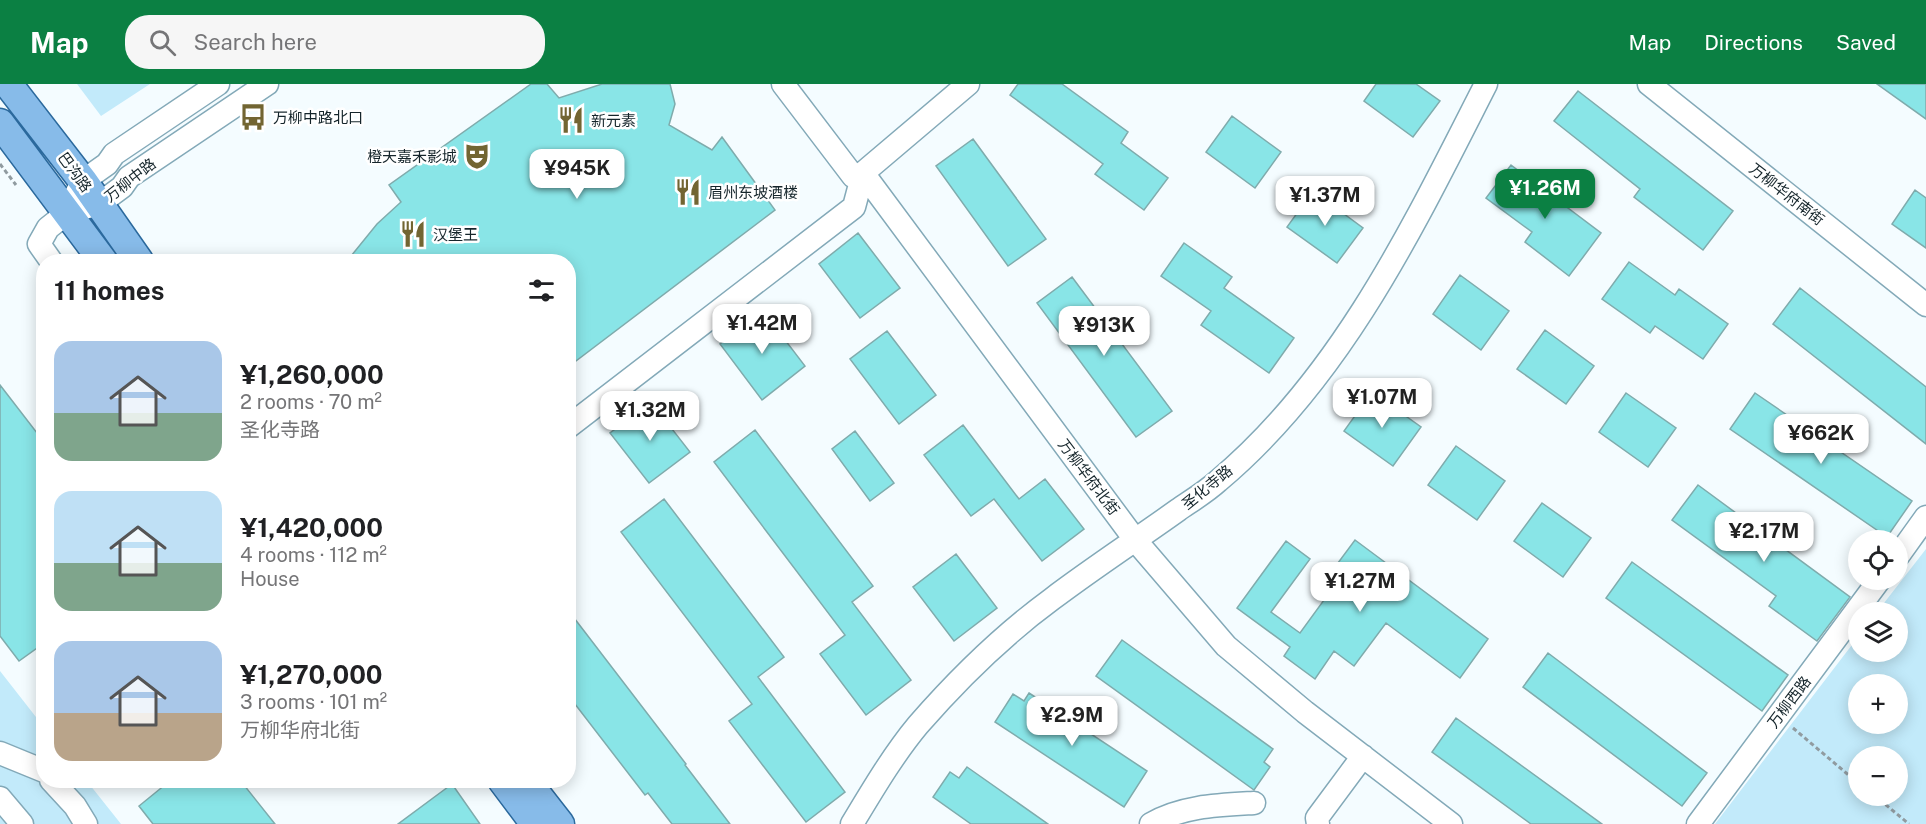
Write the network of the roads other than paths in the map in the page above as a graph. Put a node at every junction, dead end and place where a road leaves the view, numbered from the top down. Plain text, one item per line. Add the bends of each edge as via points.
1 (8, 84) edge
2 (219, 84) edge
3 (267, 84) edge
4 (783, 84) edge
5 (968, 84) edge
6 (1486, 84) edge
7 (1649, 84) edge
8 (0, 123) edge
9 (863, 173) junction
10 (82, 181) junction
11 (99, 204) junction
12 (67, 213) junction
13 (46, 254) edge
14 (98, 254) edge
15 (134, 254) edge
16 (1926, 304) edge
17 (576, 421) edge
18 (1926, 517) edge
19 (1136, 541) junction
20 (1908, 542) edge
21 (1872, 590) edge
22 (0, 753) edge
23 (1363, 756) junction
24 (36, 768) edge
25 (58, 788) edge
26 (508, 788) edge
27 (532, 788) edge
28 (0, 798) edge
29 (1254, 803) dead end
30 (22, 824) edge
31 (86, 824) edge
32 (535, 824) edge
33 (560, 824) edge
34 (852, 824) edge
35 (1150, 824) edge
36 (1318, 824) edge
37 (1451, 824) edge
38 (1698, 824) edge

1 - 10 main road, 巴沟路
2 - 10 street, 万柳中路 via 114,154 107,164
3 - 11 street, 万柳中路 via 129,177
4 - 9 street, 万柳华府北街 via 853,176
5 - 9 street
6 - 19 street, 圣化寺路 via 1389,268 1332,357 1281,420 1218,481
7 - 16 street, 万柳华府南街
8 - 12 main road, 巴沟路
9 - 17 street via 854,207
9 - 19 street, 万柳华府北街
10 - 11 main road, 巴沟路
10 - 12 street, 万柳中路
11 - 12 street, 万柳中路
11 - 15 main road, 巴沟路
12 - 13 street via 48,228 39,244
12 - 14 main road, 巴沟路
18 - 20 street
19 - 23 street, 万柳华府北街 via 1226,646
19 - 34 street, 圣化寺路 via 1051,600 975,665 917,726
21 - 38 street, 万柳西路
22 - 24 street
23 - 36 street via 1317,818
23 - 37 street, 万柳华府北街
25 - 31 street
26 - 32 main road
27 - 33 main road
28 - 30 street
29 - 35 street via 1203,805

